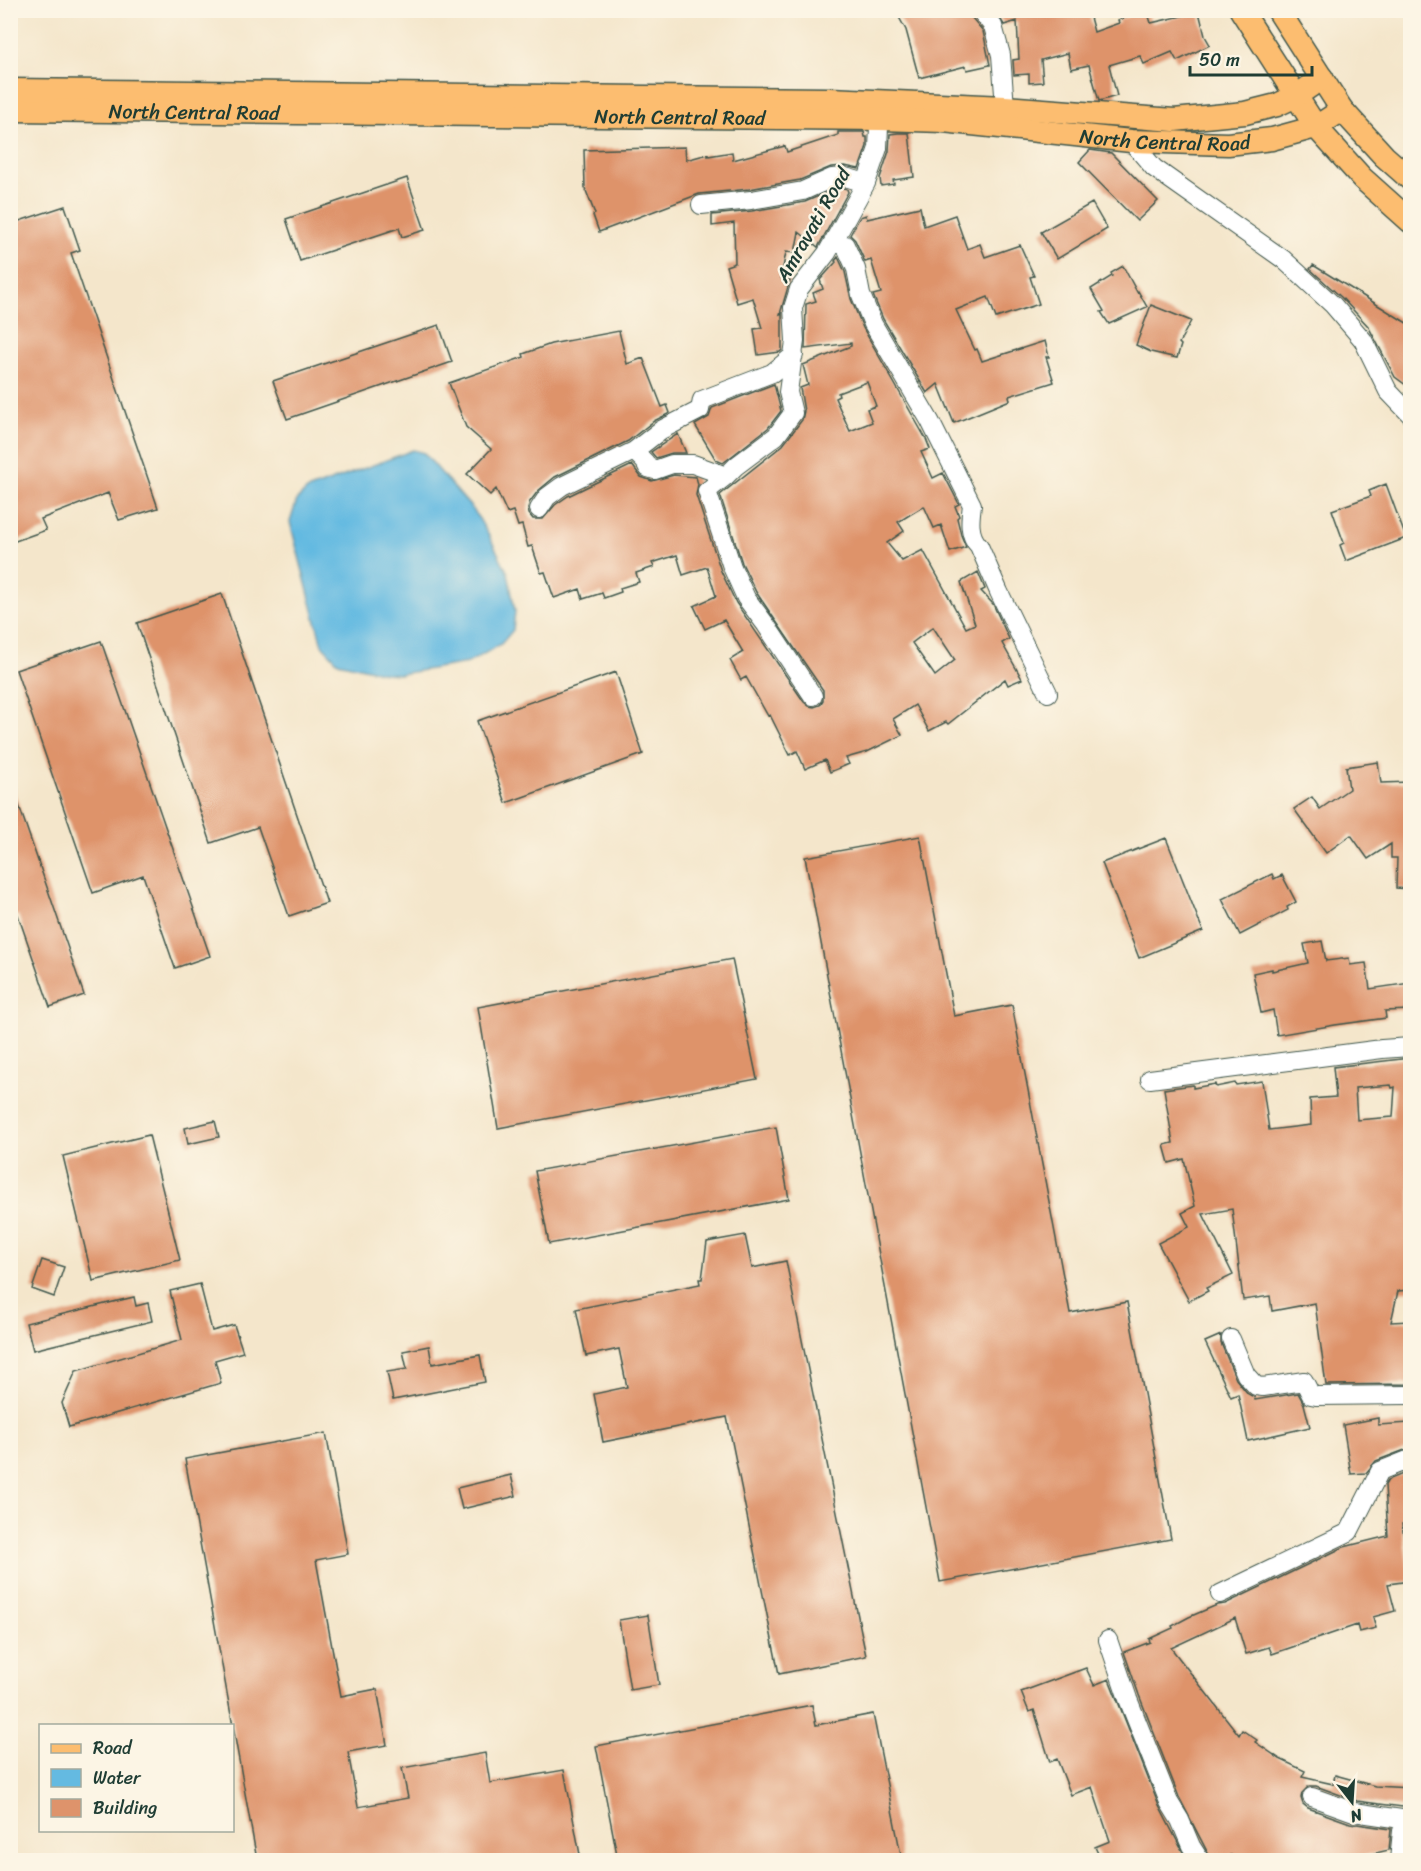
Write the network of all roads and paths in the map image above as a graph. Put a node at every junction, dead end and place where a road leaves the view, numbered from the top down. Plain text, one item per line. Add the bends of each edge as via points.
1 (980, 10) edge
2 (1241, 10) edge
3 (1278, 10) edge
4 (1322, 78) junction
5 (10, 90) edge
6 (1296, 96) junction
7 (10, 110) edge
8 (880, 110) junction
9 (1342, 110) junction
10 (1006, 117) junction
11 (1316, 127) junction
12 (1131, 141) junction
13 (1410, 179) edge
14 (866, 183) junction
15 (701, 205) dead end
16 (1410, 221) edge
17 (832, 243) junction
18 (794, 355) junction
19 (1410, 414) edge
20 (634, 451) junction
21 (726, 476) junction
22 (539, 509) dead end
23 (1048, 693) dead end
24 (813, 696) dead end
25 (1410, 1047) edge
26 (1150, 1079) dead end
27 (1231, 1339) dead end
28 (1410, 1395) edge
29 (1410, 1459) edge
30 (1220, 1594) dead end
31 (1108, 1640) dead end
32 (1312, 1797) dead end
33 (1409, 1819) edge
34 (1200, 1860) edge
35 (1399, 1860) edge

1 - 10 street via 993,26 1002,55
2 - 6 main road
3 - 4 main road
4 - 6 main road, North Central Road
4 - 9 main road
5 - 8 main road, North Central Road via 830,99
6 - 10 main road, North Central Road via 1245,112 1174,120
6 - 11 main road
7 - 8 main road, North Central Road
8 - 10 main road, North Central Road via 943,121
8 - 14 street, Amravati Road via 878,147
9 - 11 main road, North Central Road
9 - 13 main road
10 - 12 main road, North Central Road
11 - 12 main road, North Central Road via 1272,139 1228,144
11 - 16 main road via 1362,178
12 - 19 street via 1154,168 1283,259 1334,305 1363,340 1388,391
14 - 15 street via 832,178 803,191
14 - 17 street, Amravati Road
17 - 18 street, Amravati Road via 799,289 793,308
17 - 23 street via 845,245 873,324 930,420 972,505 974,540
18 - 20 street via 772,373 702,400 700,410 662,430
18 - 21 street, Amravati Road via 788,392 793,413 776,436
20 - 21 street via 648,468 655,470 672,464 693,464
20 - 22 street via 562,486
21 - 24 street, Amravati Road via 707,491 732,567 746,598
25 - 26 street
27 - 28 street via 1246,1375 1256,1386 1304,1381 1311,1395 1316,1396
29 - 30 street via 1380,1471 1349,1532
31 - 34 street via 1168,1802
32 - 33 street via 1354,1812
33 - 35 street via 1400,1841

